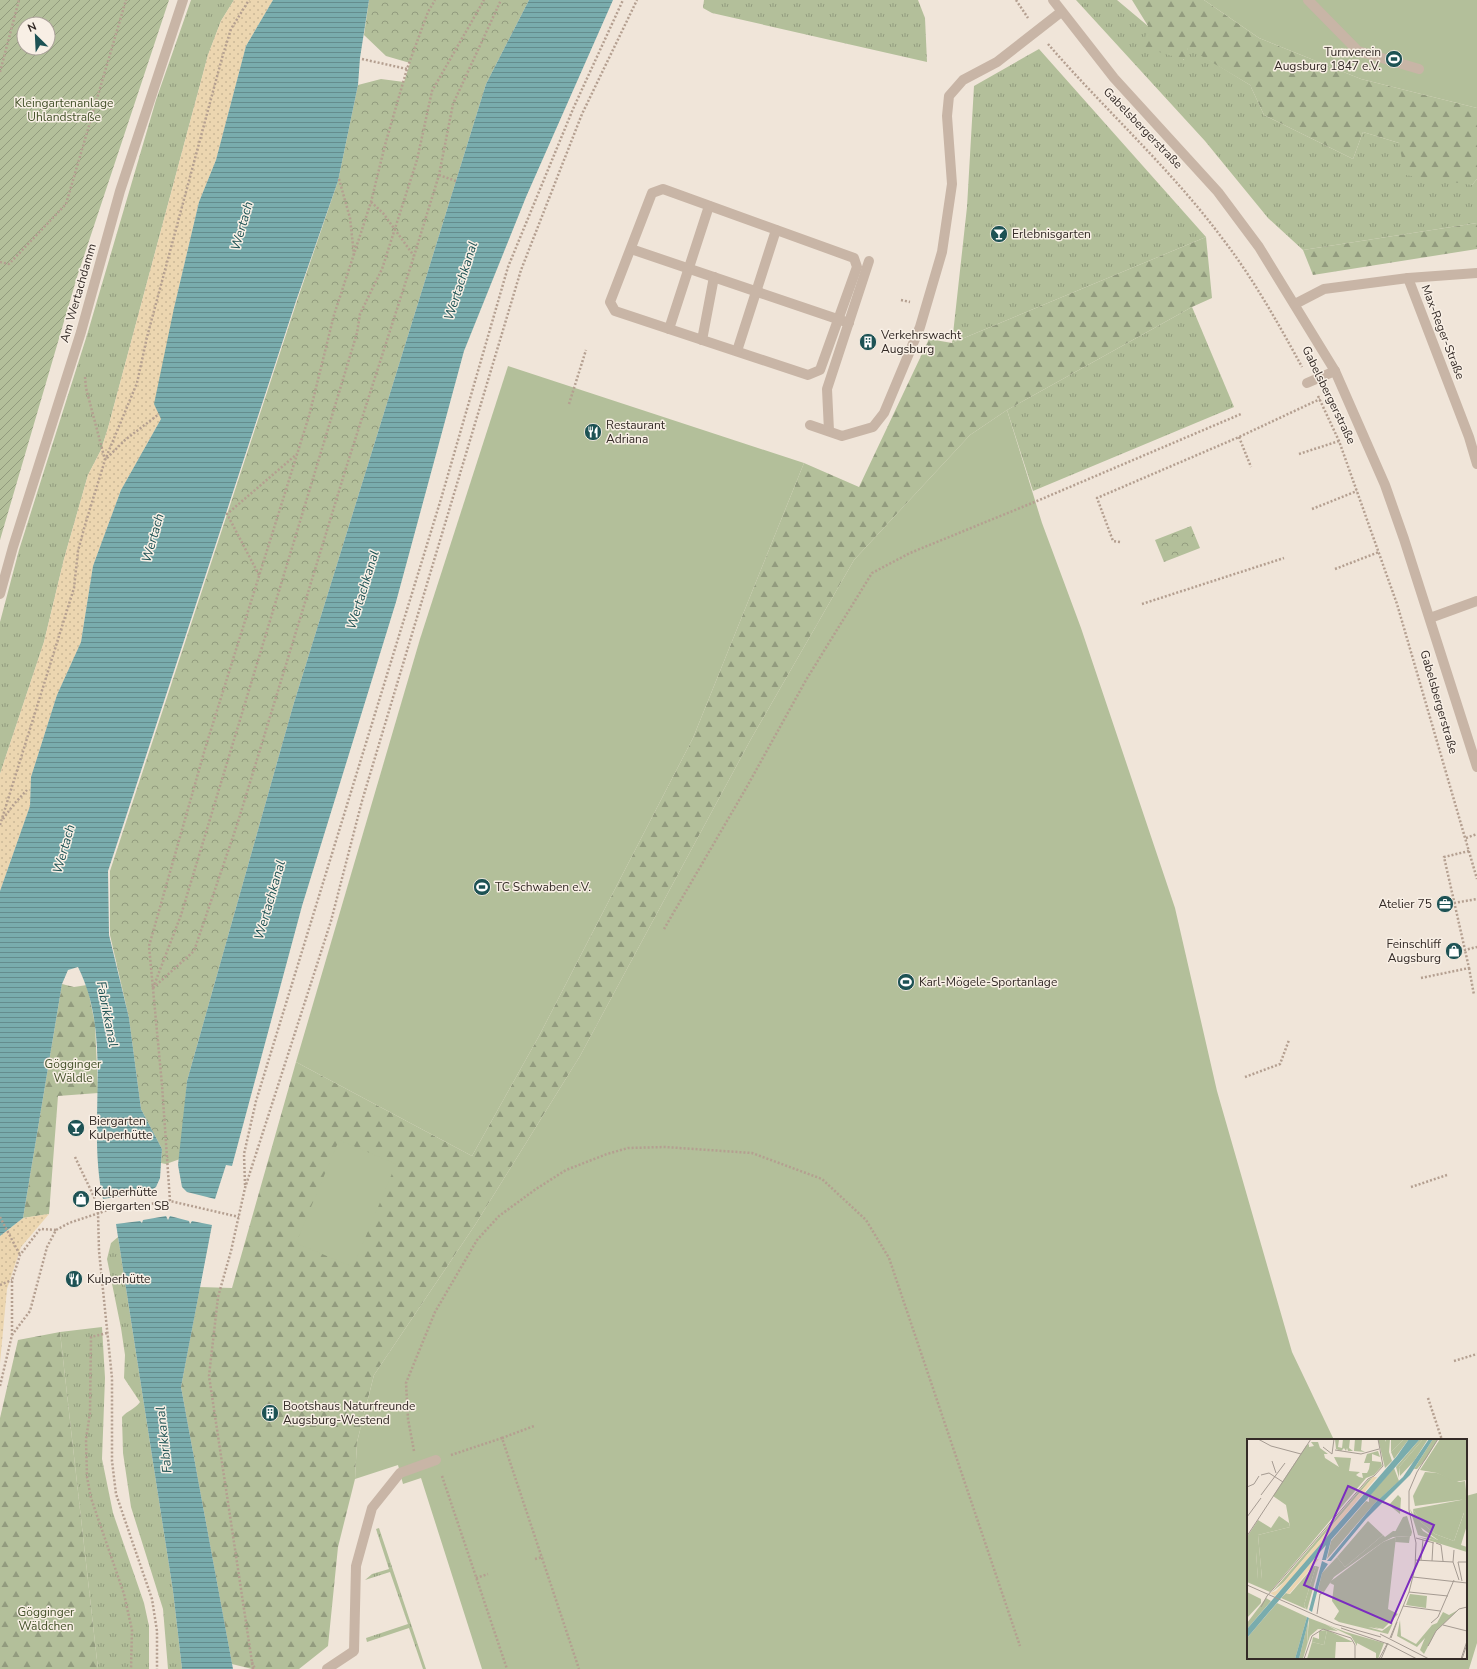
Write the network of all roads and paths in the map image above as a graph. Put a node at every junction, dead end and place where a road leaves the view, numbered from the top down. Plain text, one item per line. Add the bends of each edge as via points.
1 (19, 0) edge
2 (126, 0) edge
3 (183, 0) edge
4 (249, 0) edge
5 (435, 0) edge
6 (484, 0) edge
7 (501, 0) edge
8 (623, 0) edge
9 (637, 0) edge
10 (1016, 0) edge
11 (1053, 0) edge
12 (1308, 0) edge
13 (1061, 12) junction
14 (1037, 31) junction
15 (362, 59) dead end
16 (407, 69) junction
17 (1420, 69) dead end
18 (0, 72) edge
19 (439, 175) junction
20 (339, 179) dead end
21 (456, 180) dead end
22 (371, 202) junction
23 (709, 206) junction
24 (393, 229) junction
25 (776, 230) junction
26 (631, 249) junction
27 (414, 256) junction
28 (354, 257) junction
29 (869, 261) dead end
30 (0, 262) edge
31 (689, 268) junction
32 (1477, 273) edge
33 (714, 277) junction
34 (1408, 278) junction
35 (756, 292) junction
36 (1295, 304) junction
37 (838, 319) junction
38 (848, 323) junction
39 (669, 329) junction
40 (702, 340) junction
41 (586, 350) dead end
42 (737, 351) junction
43 (1335, 371) junction
44 (85, 374) dead end
45 (1308, 382) junction
46 (1320, 399) junction
47 (569, 404) dead end
48 (158, 414) dead end
49 (1241, 414) dead end
50 (810, 425) dead end
51 (829, 431) junction
52 (1239, 437) junction
53 (1339, 441) junction
54 (297, 453) junction
55 (1299, 454) dead end
56 (105, 460) junction
57 (1477, 464) edge
58 (1251, 467) dead end
59 (1357, 492) junction
60 (1312, 509) dead end
61 (1120, 542) dead end
62 (1379, 552) junction
63 (1284, 558) dead end
64 (1334, 569) dead end
65 (259, 575) junction
66 (0, 594) edge
67 (1477, 601) edge
68 (1142, 604) dead end
69 (1430, 618) junction
70 (1477, 767) edge
71 (27, 790) dead end
72 (0, 824) edge
73 (1477, 834) edge
74 (1466, 838) junction
75 (1469, 851) junction
76 (1477, 879) edge
77 (1477, 899) edge
78 (1454, 903) junction
79 (664, 929) dead end
80 (1477, 947) edge
81 (1465, 950) junction
82 (1468, 968) junction
83 (1421, 978) dead end
84 (153, 988) junction
85 (1474, 995) dead end
86 (1289, 1040) dead end
87 (1245, 1077) dead end
88 (75, 1157) dead end
89 (1447, 1175) dead end
90 (1411, 1187) dead end
91 (245, 1188) junction
92 (170, 1201) junction
93 (98, 1213) junction
94 (0, 1217) edge
95 (239, 1218) junction
96 (56, 1230) junction
97 (20, 1255) junction
98 (12, 1280) junction
99 (0, 1285) edge
100 (107, 1333) junction
101 (12, 1335) junction
102 (1477, 1354) edge
103 (1454, 1361) dead end
104 (0, 1386) edge
105 (1428, 1398) dead end
106 (534, 1426) dead end
107 (502, 1438) junction
108 (1442, 1439) edge
109 (436, 1460) junction
110 (417, 1465) junction
111 (543, 1557) junction
112 (535, 1558) dead end
113 (488, 1574) dead end
114 (476, 1578) junction
115 (1020, 1646) dead end
116 (330, 1666) edge
117 (131, 1669) edge
118 (157, 1669) edge
119 (254, 1669) edge
120 (507, 1669) edge
121 (579, 1669) edge

1 - 18 path
2 - 30 path via 66,204 10,264
3 - 66 street, Am Wertachdamm via 120,191 81,332
4 - 56 path via 231,30 222,58 171,245 137,383
5 - 16 path
6 - 24 path via 432,90 417,160
7 - 19 path via 453,104
8 - 91 path via 573,109 508,267 441,499 256,1101 244,1154
9 - 91 path via 582,114 521,270 362,801 331,921
10 - 14 path, Gabelsbergerstraße
11 - 13 street, Gabelsbergerstraße
12 - 17 street via 1358,51
13 - 14 street
13 - 36 street, Gabelsbergerstraße via 1114,78 1218,192 1259,247
14 - 45 path, Gabelsbergerstraße via 1082,84 1130,131 1178,184 1223,238 1273,313
14 - 51 street via 997,62 963,80 949,96 947,116 952,184 942,252 920,327 884,413 873,427 842,436
15 - 16 path
16 - 22 path
19 - 21 path
19 - 27 path
20 - 28 path via 350,218
22 - 24 path via 383,213
22 - 28 path
23 - 25 street
23 - 26 street via 663,189 652,193
23 - 31 street
24 - 27 path
24 - 84 path via 382,269 360,314 357,333 181,915
25 - 35 street
25 - 37 street via 854,258 857,267
26 - 31 street
26 - 39 street via 610,302 615,311
27 - 84 path via 237,825 194,951
28 - 54 path via 334,315 309,416
29 - 38 street
31 - 33 street
31 - 39 street
32 - 34 street, Max-Reger-Straße
33 - 35 street
33 - 40 street
34 - 36 street, Max-Reger-Straße via 1324,289
34 - 57 street, Max-Reger-Straße
35 - 37 street
35 - 42 street
36 - 43 street, Gabelsbergerstraße
37 - 38 street
37 - 42 street via 820,370 808,375
38 - 51 street via 827,389
39 - 40 street
40 - 42 street
41 - 47 path
43 - 45 street
43 - 69 street, Gabelsbergerstraße via 1385,485
44 - 56 path via 86,388
45 - 46 path, Gabelsbergerstraße
46 - 52 path
46 - 53 path, Gabelsbergerstraße
48 - 56 path
49 - 79 path via 910,553 872,573 806,680
50 - 51 street
52 - 58 path
52 - 61 path via 1097,498 1113,541
53 - 55 path
53 - 59 path, Gabelsbergerstraße
54 - 65 path
54 - 65 path via 227,514
56 - 72 path via 78,551 74,588
59 - 60 path
59 - 62 path, Gabelsbergerstraße
62 - 64 path
62 - 74 path, Gabelsbergerstraße via 1397,604
63 - 68 path
65 - 84 path via 205,749 149,946
67 - 69 street
69 - 70 street, Gabelsbergerstraße
71 - 72 path
73 - 74 path
74 - 75 path, Gabelsbergerstraße
75 - 76 path, Gabelsbergerstraße
75 - 78 path via 1444,857
77 - 78 path
78 - 81 path
80 - 81 path
81 - 82 path
82 - 83 path
82 - 85 path
84 - 92 path
86 - 87 path via 1280,1064
88 - 93 path via 96,1199
89 - 90 path
91 - 95 path
92 - 93 path
92 - 95 path
93 - 96 path
93 - 100 path
94 - 97 path
95 - 119 path via 218,1297 209,1376 250,1658
96 - 97 path via 40,1229
96 - 101 path via 47,1247 30,1311
97 - 98 path
98 - 99 path
98 - 101 path
100 - 117 path via 91,1337 90,1406 86,1439 87,1477 93,1504 124,1594 132,1630
100 - 118 path via 112,1378 112,1460 116,1494 152,1599 157,1631
101 - 104 path
102 - 103 path
105 - 108 path
106 - 107 path
107 - 109 path
107 - 111 path
109 - 110 street
109 - 114 path
110 - 115 path via 408,1419 406,1383 435,1312 477,1240 499,1216 566,1170 628,1148 665,1147 752,1153 822,1179 866,1220 889,1258
110 - 116 street via 400,1473 372,1508 356,1566 354,1651
111 - 112 path
111 - 121 path
113 - 114 path
114 - 120 path

